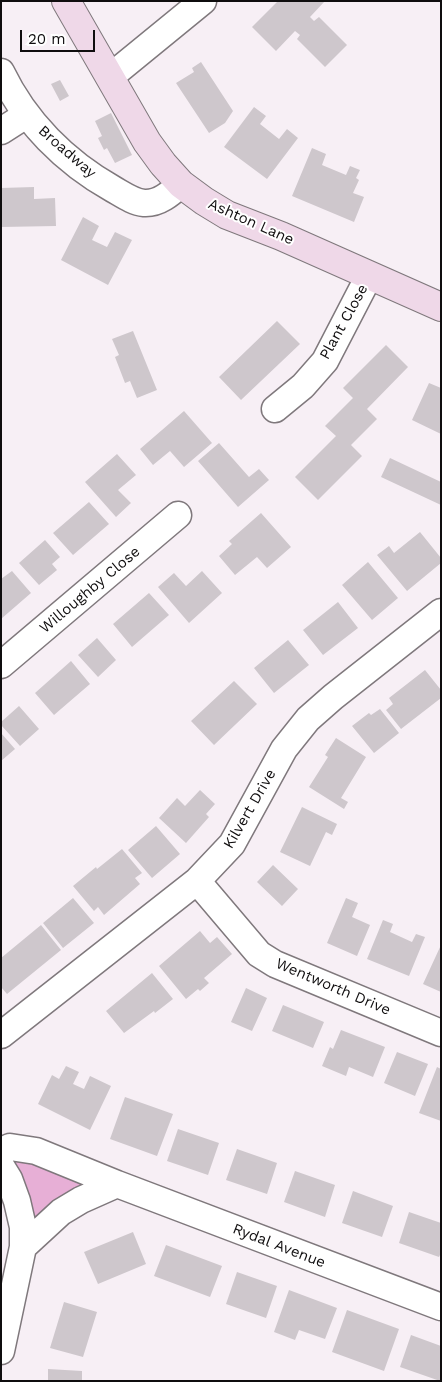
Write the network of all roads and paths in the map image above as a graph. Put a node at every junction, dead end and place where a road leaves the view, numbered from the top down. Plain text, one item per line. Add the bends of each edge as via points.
1 (66, 1) edge
2 (203, 1) edge
3 (1, 72) edge
4 (110, 76) junction
5 (26, 115) junction
6 (1, 131) edge
7 (181, 184) junction
8 (370, 276) junction
9 (441, 308) edge
10 (275, 409) dead end
11 (178, 515) dead end
12 (441, 612) edge
13 (1, 665) edge
14 (197, 881) junction
15 (441, 1034) edge
16 (1, 1035) edge
17 (1, 1151) edge
18 (1, 1166) edge
19 (117, 1184) junction
20 (23, 1247) junction
21 (441, 1307) edge
22 (1, 1350) edge

1 - 4 main road, Ashton Lane
2 - 4 street
3 - 5 street, Broadway
4 - 7 main road, Ashton Lane via 147,142
5 - 6 street
5 - 7 street, Broadway via 79,167 131,199 144,203 156,201
7 - 8 main road, Ashton Lane via 226,215
8 - 9 main road, Ashton Lane
8 - 10 street, Plant Close via 325,361 303,386
11 - 13 street, Willoughby Close
12 - 14 street, Kilvert Drive via 302,725 284,750 232,844
14 - 15 street, Wentworth Drive via 259,954 275,964
14 - 16 street, Kilvert Drive
17 - 19 street, Rydal Avenue via 21,1148 36,1151
18 - 20 street via 17,1201 23,1227
19 - 20 street via 61,1212
19 - 21 street, Rydal Avenue
20 - 22 street

